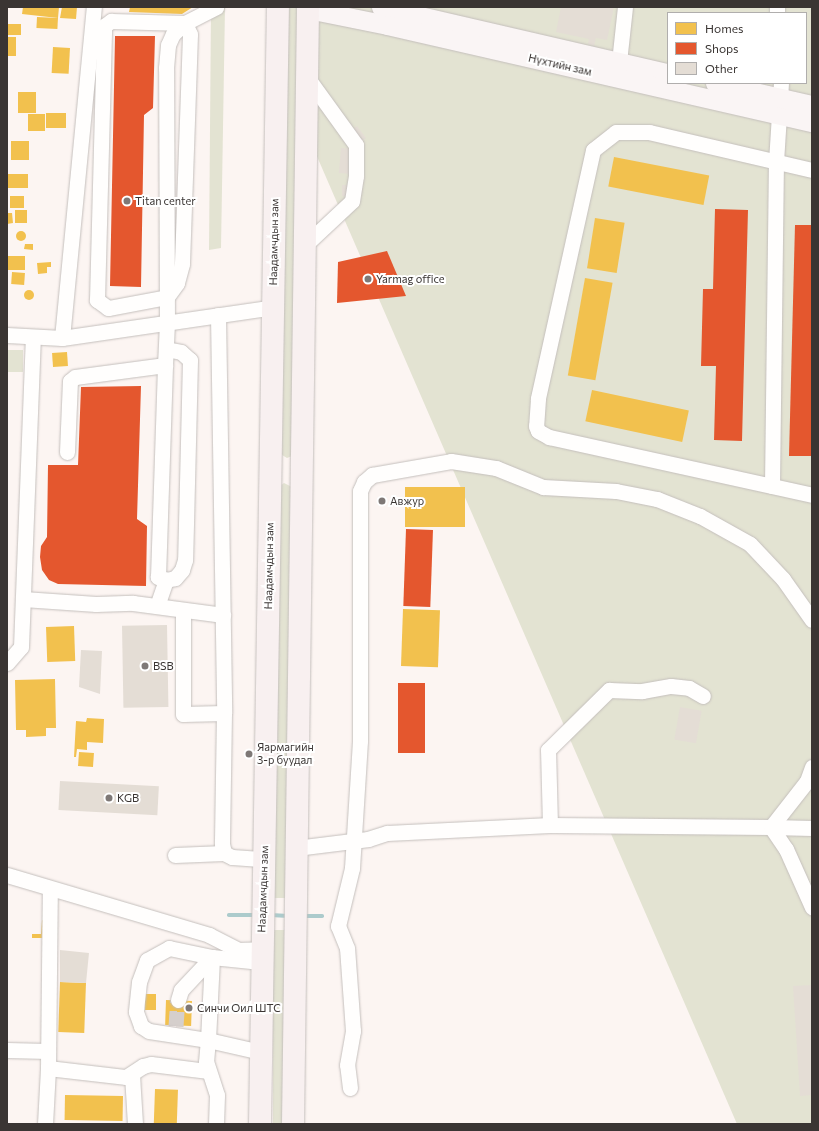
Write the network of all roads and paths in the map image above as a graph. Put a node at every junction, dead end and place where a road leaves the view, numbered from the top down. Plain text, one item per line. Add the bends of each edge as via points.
1 (94, 7) edge
2 (216, 7) edge
3 (278, 7) edge
4 (385, 7) edge
5 (625, 7) edge
6 (308, 8) edge
7 (185, 23) junction
8 (619, 62) junction
9 (667, 73) edge
10 (667, 76) edge
11 (307, 77) junction
12 (707, 84) edge
13 (719, 84) edge
14 (781, 98) edge
15 (812, 105) edge
16 (812, 122) edge
17 (776, 162) junction
18 (812, 170) edge
19 (305, 246) junction
20 (166, 297) junction
21 (274, 307) junction
22 (218, 315) junction
23 (167, 323) junction
24 (7, 335) edge
25 (33, 337) junction
26 (62, 338) junction
27 (166, 349) junction
28 (165, 365) junction
29 (67, 452) dead end
30 (302, 470) junction
31 (270, 471) junction
32 (772, 486) junction
33 (812, 495) edge
34 (166, 580) junction
35 (23, 599) junction
36 (157, 606) junction
37 (183, 610) junction
38 (223, 615) junction
39 (812, 620) edge
40 (7, 663) edge
41 (703, 696) dead end
42 (224, 713) junction
43 (812, 767) edge
44 (550, 824) junction
45 (771, 827) junction
46 (812, 828) edge
47 (353, 840) junction
48 (296, 848) junction
49 (224, 853) junction
50 (175, 855) dead end
51 (264, 859) junction
52 (7, 875) edge
53 (50, 889) junction
54 (812, 907) edge
55 (261, 947) junction
56 (212, 957) junction
57 (178, 1000) tunnel mouth
58 (208, 1040) junction
59 (7, 1050) edge
60 (48, 1051) junction
61 (261, 1052) junction
62 (48, 1068) junction
63 (207, 1071) junction
64 (132, 1076) junction
65 (350, 1088) dead end
66 (45, 1124) edge
67 (136, 1124) edge
68 (216, 1124) edge
69 (260, 1124) edge
70 (292, 1124) edge

1 - 26 street
2 - 7 street
3 - 21 highway, Наадамчдын зам
4 - 8 main road, Нүхтийн зам
5 - 8 street
6 - 10 main road, Нүхтийн зам
6 - 11 highway
7 - 20 street via 190,34 182,264 177,283
7 - 20 street via 173,34 168,45 166,68
7 - 20 street via 111,21 104,26 97,300 108,308
8 - 9 main road, Нүхтийн зам
11 - 19 highway
11 - 19 street via 356,144 356,176 352,202
12 - 14 main road, Нүхтийн зам
13 - 14 main road, Нүхтийн зам
14 - 15 main road, Нүхтийн зам
14 - 16 main road, Нүхтийн зам
14 - 17 street
17 - 18 street
17 - 32 street
17 - 32 street via 649,132 616,132 593,150 538,399 536,426 538,431 549,437
19 - 30 highway
20 - 23 street
21 - 22 street
21 - 31 highway, Наадамчдын зам
22 - 23 street
22 - 38 street
23 - 26 street
23 - 27 street
24 - 25 street
25 - 26 street
25 - 35 street
27 - 28 street
27 - 34 street via 181,352 190,360 185,560 179,574
28 - 29 street via 75,377 70,381
28 - 34 street via 158,577
30 - 31 highway
30 - 48 highway
31 - 51 highway, Наадамчдын зам
32 - 33 street
34 - 36 street
35 - 36 street
35 - 40 street via 21,647
36 - 37 street
37 - 38 street
37 - 42 street via 183,714
38 - 42 street
39 - 47 street via 783,579 750,544 700,516 658,499 616,491 544,487 496,468 451,461 372,475 360,491 361,709
41 - 44 street via 689,688 671,686 642,691 609,690 548,750
42 - 49 street
43 - 45 street via 807,781
44 - 45 street
44 - 47 street via 387,833 368,839
45 - 46 street
45 - 54 street via 786,849
47 - 48 street
47 - 65 street via 352,868 338,926 347,948 353,1031 347,1065
48 - 70 highway
49 - 50 street
49 - 51 street via 232,857
51 - 55 highway, Наадамчдын зам
52 - 53 street
53 - 55 street via 209,935 238,950
53 - 60 street
55 - 56 street
55 - 61 highway, Наадамчдын зам
56 - 57 street via 181,990
56 - 58 street
56 - 58 street via 169,948 147,960 139,982 136,1012 141,1026 149,1031 175,1030
58 - 61 street
58 - 63 street
59 - 60 street
60 - 62 street
61 - 69 highway, Наадамчдын зам
62 - 64 street
62 - 66 street
63 - 64 street via 151,1064 143,1066
63 - 68 street via 217,1095
64 - 67 street

